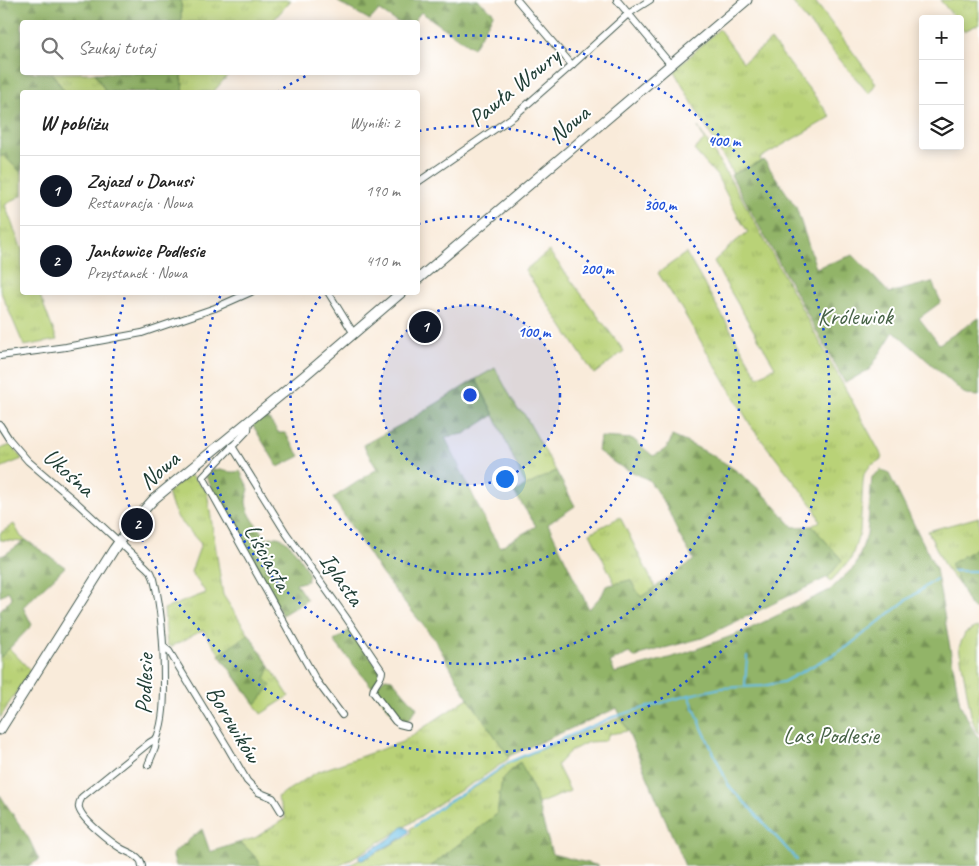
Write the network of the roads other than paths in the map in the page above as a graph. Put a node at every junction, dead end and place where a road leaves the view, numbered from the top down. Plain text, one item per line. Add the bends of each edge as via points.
1 (517, 0) edge
2 (617, 0) edge
3 (650, 0) edge
4 (747, 0) edge
5 (628, 14) junction
6 (572, 65) junction
7 (671, 65) junction
8 (420, 181) edge
9 (420, 277) edge
10 (244, 295) edge
11 (330, 295) edge
12 (399, 295) edge
13 (354, 334) junction
14 (0, 356) edge
15 (249, 421) junction
16 (0, 425) edge
17 (232, 446) junction
18 (118, 542) junction
19 (164, 647) junction
20 (342, 715) dead end
21 (407, 726) dead end
22 (0, 730) edge
23 (158, 738) junction
24 (148, 765) dead end
25 (281, 811) dead end
26 (142, 866) edge

1 - 6 street
2 - 5 street
3 - 5 street, Pawła Wowry
4 - 7 street, Nowa
5 - 6 street, Pawła Wowry
5 - 7 street
6 - 8 street, Pawła Wowry via 514,116
7 - 9 street, Nowa
10 - 14 street via 142,333 66,348
11 - 13 street
12 - 13 street, Nowa
13 - 15 street, Nowa
15 - 17 street, Liściasta via 248,430
15 - 18 street, Nowa via 154,499
16 - 18 street, Ukośna via 28,461
17 - 20 street, Liściasta via 203,476 204,481 316,680
17 - 21 street, Iglasta via 286,533 382,671 373,692 399,724
18 - 19 street, Podlesie via 151,572
18 - 22 street, Nowa
19 - 23 street, Podlesie via 163,712
19 - 25 street, Borowików via 247,781 258,792 273,798
23 - 24 street
23 - 26 street, Podlesie via 82,797 79,808 92,825 112,842 141,860

